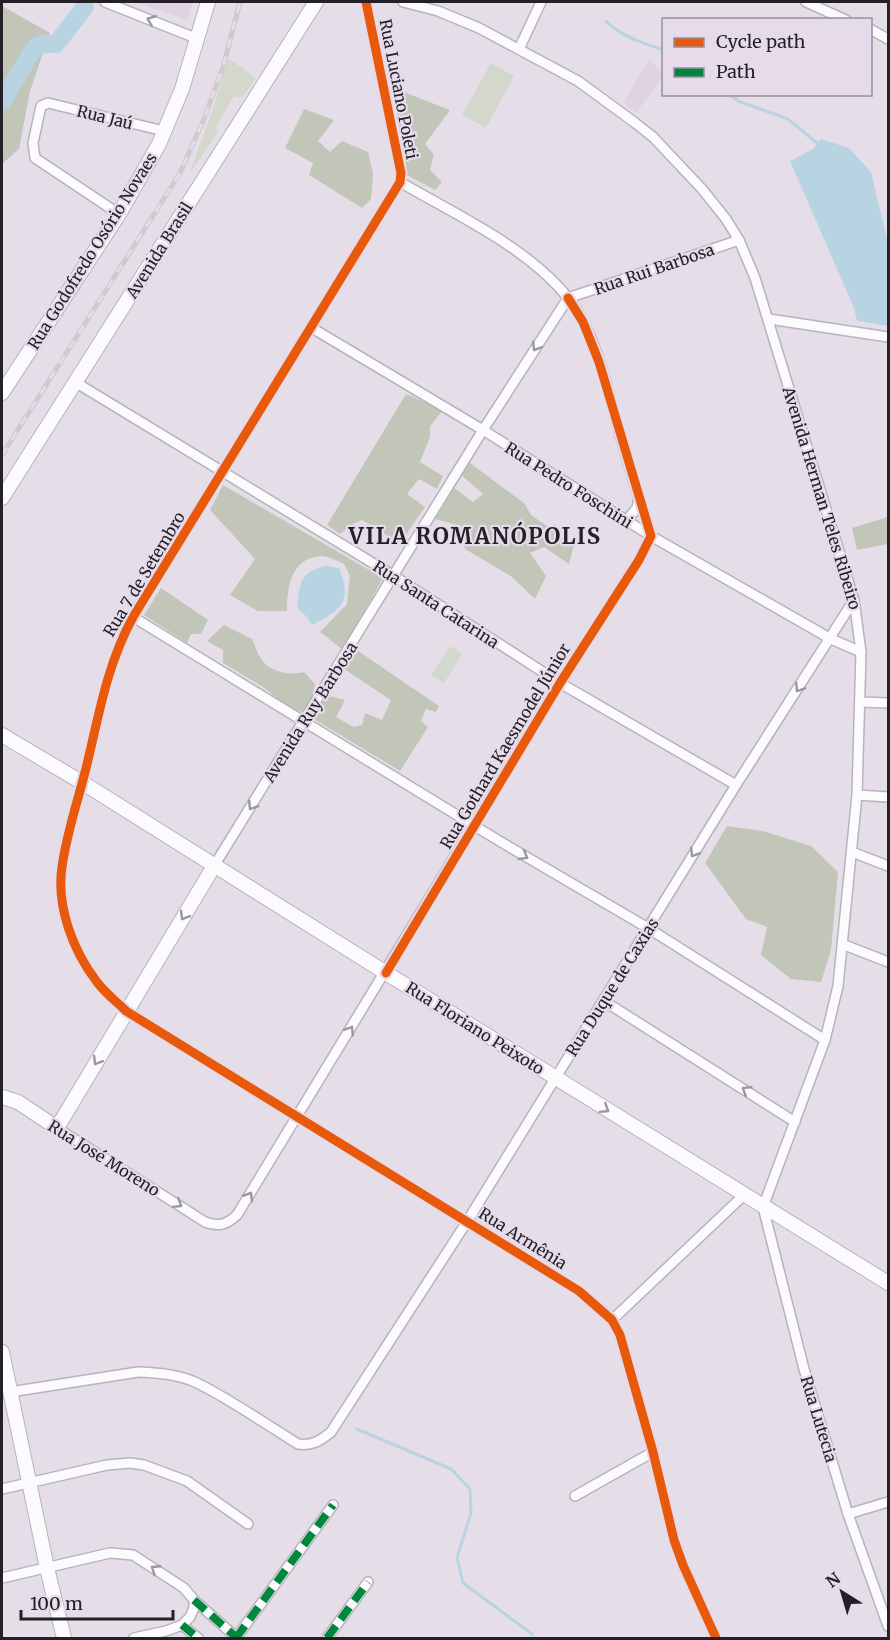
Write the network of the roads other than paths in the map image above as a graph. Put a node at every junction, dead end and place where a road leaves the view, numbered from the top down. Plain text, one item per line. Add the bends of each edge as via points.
1 (105, 2) edge
2 (208, 2) edge
3 (316, 2) edge
4 (366, 2) edge
5 (403, 2) edge
6 (541, 2) edge
7 (806, 2) edge
8 (842, 18) edge
9 (880, 31) edge
10 (198, 39) junction
11 (888, 39) edge
12 (519, 49) junction
13 (164, 131) junction
14 (400, 183) junction
15 (119, 214) junction
16 (740, 240) junction
17 (568, 298) junction
18 (768, 319) junction
19 (312, 328) junction
20 (888, 337) edge
21 (75, 382) junction
22 (2, 393) edge
23 (483, 430) junction
24 (223, 471) junction
25 (2, 498) edge
26 (639, 498) junction
27 (626, 521) junction
28 (651, 536) junction
29 (394, 576) junction
30 (854, 600) junction
31 (133, 617) junction
32 (831, 639) junction
33 (861, 652) junction
34 (560, 683) junction
35 (860, 702) junction
36 (888, 704) edge
37 (305, 721) junction
38 (2, 735) edge
39 (83, 783) junction
40 (736, 785) junction
41 (857, 795) junction
42 (888, 798) edge
43 (474, 825) junction
44 (852, 852) junction
45 (214, 866) junction
46 (888, 866) edge
47 (648, 928) junction
48 (842, 944) junction
49 (888, 962) edge
50 (386, 973) junction
51 (603, 1001) junction
52 (126, 1011) junction
53 (825, 1040) junction
54 (556, 1078) junction
55 (2, 1091) edge
56 (2, 1096) edge
57 (18, 1102) junction
58 (296, 1117) junction
59 (795, 1122) junction
60 (57, 1128) junction
61 (744, 1195) junction
62 (763, 1207) junction
63 (468, 1220) junction
64 (205, 1222) joint
65 (888, 1283) edge
66 (612, 1320) junction
67 (2, 1352) edge
68 (10, 1392) junction
69 (654, 1452) junction
70 (30, 1482) junction
71 (2, 1489) edge
72 (575, 1496) dead end
73 (888, 1502) edge
74 (333, 1505) dead end
75 (848, 1514) junction
76 (248, 1524) dead end
77 (47, 1568) junction
78 (2, 1578) edge
79 (368, 1582) dead end
80 (194, 1600) junction
81 (182, 1625) junction
82 (888, 1626) edge
83 (64, 1638) edge
84 (134, 1638) edge
85 (198, 1638) edge
86 (236, 1638) edge
87 (327, 1638) edge
88 (716, 1638) edge

10 -> 1 street
2 - 10 street, Rua Godofredo Osório Novaes
3 - 21 street, Avenida Brasil
4 - 14 street, Rua Luciano Poleti
5 - 12 street, Avenida Herman Teles Ribeiro via 464,20
6 - 12 street
7 - 8 street
9 - 11 street
10 - 13 street, Rua Godofredo Osório Novaes
12 - 16 street, Avenida Herman Teles Ribeiro via 578,81 652,137 702,189
13 - 15 street, Rua Godofredo Osório Novaes
13 - 15 street, Rua Jaú via 45,103 39,110 33,143 35,158
14 - 17 street via 507,245 536,266
14 - 19 street, Rua 7 de Setembro
15 - 22 street, Rua Godofredo Osório Novaes
16 - 17 street, Rua Rui Barbosa
16 - 18 street, Avenida Herman Teles Ribeiro
17 -> 23 street, Avenida Ruy Barbosa
17 - 26 street via 583,322 599,362
18 - 20 street
18 - 30 street, Avenida Herman Teles Ribeiro
19 - 23 street, Rua Pedro Foschini
19 - 24 street, Rua 7 de Setembro
21 - 24 street, Rua Santa Catarina
21 - 25 street, Avenida Brasil
23 - 27 street, Rua Pedro Foschini
23 - 29 street, Avenida Ruy Barbosa
24 - 29 street, Rua Santa Catarina
24 - 31 street, Rua 7 de Setembro
26 - 27 street via 637,508
26 - 28 street
27 - 28 street, Rua Pedro Foschini
28 - 32 street, Rua Pedro Foschini
28 - 34 street, Rua Gothard Kaesmodel Júnior
29 - 34 street, Rua Santa Catarina
29 - 37 street, Avenida Ruy Barbosa
30 - 32 street, Rua Duque de Caxias
30 - 33 street, Avenida Herman Teles Ribeiro
31 - 37 street
31 - 39 street, Rua 7 de Setembro via 110,669
32 - 33 street, Rua Pedro Foschini
32 -> 40 street, Rua Duque de Caxias
33 - 35 street, Avenida Herman Teles Ribeiro
34 - 40 street, Rua Santa Catarina
34 - 43 street, Rua Gothard Kaesmodel Júnior
35 - 36 street
35 - 41 street, Avenida Herman Teles Ribeiro
37 - 43 street
37 -> 45 street, Avenida Ruy Barbosa
38 - 39 street, Rua Floriano Peixoto
39 - 45 street, Rua Floriano Peixoto
39 - 52 street, Rua 7 de Setembro via 66,841 61,869 62,899 67,925 79,953 97,983
40 -> 47 street, Rua Duque de Caxias
41 - 42 street
41 - 44 street, Avenida Herman Teles Ribeiro
43 -> 47 street
43 - 50 street, Rua Gothard Kaesmodel Júnior
44 - 46 street
44 - 48 street, Avenida Herman Teles Ribeiro
45 - 50 street, Rua Floriano Peixoto
45 -> 52 street, Avenida Ruy Barbosa
47 - 51 street, Rua Duque de Caxias
47 - 53 street
48 - 49 street
48 - 53 street, Avenida Herman Teles Ribeiro via 838,986
50 - 54 street, Rua Floriano Peixoto
58 -> 50 street, Rua Gothard Kaesmodel Júnior
51 - 54 street, Rua Duque de Caxias
59 -> 51 street
52 - 58 street, Rua Armênia
52 -> 60 street, Avenida Ruy Barbosa
53 - 59 street, Avenida Herman Teles Ribeiro
54 -> 61 street, Rua Floriano Peixoto
54 - 63 street, Rua Duque de Caxias
55 - 57 street
56 - 57 street, Rua José Moreno
57 - 60 street, Rua José Moreno
58 - 63 street, Rua Armênia
64 -> 58 street, Rua Gothard Kaesmodel Júnior via 224,1225 237,1215
59 - 62 street, Avenida Herman Teles Ribeiro
60 -> 64 street, Rua José Moreno
61 - 62 street, Rua Floriano Peixoto
61 - 66 street
62 - 65 street, Rua Floriano Peixoto
62 - 75 street, Rua Lutecia via 804,1369
63 - 66 street, Rua Armênia via 579,1291
63 - 68 street, Rua Duque de Caxias via 331,1432 309,1445 298,1444 196,1382 173,1376 138,1372
66 - 69 street, Rua Armênia via 620,1335
67 - 68 street
68 - 70 street
69 - 72 street
69 - 88 street, Rua Armênia via 674,1540
70 - 71 street
70 - 76 street via 107,1465 144,1465 187,1481
70 - 77 street
73 - 75 street
74 - 86 street
75 - 82 street, Rua Lutecia
77 - 78 street
80 -> 77 street via 184,1588 133,1555 110,1553
77 - 83 street
79 - 87 street
80 - 81 street via 190,1617
80 - 86 street
81 - 84 street
81 - 85 street

